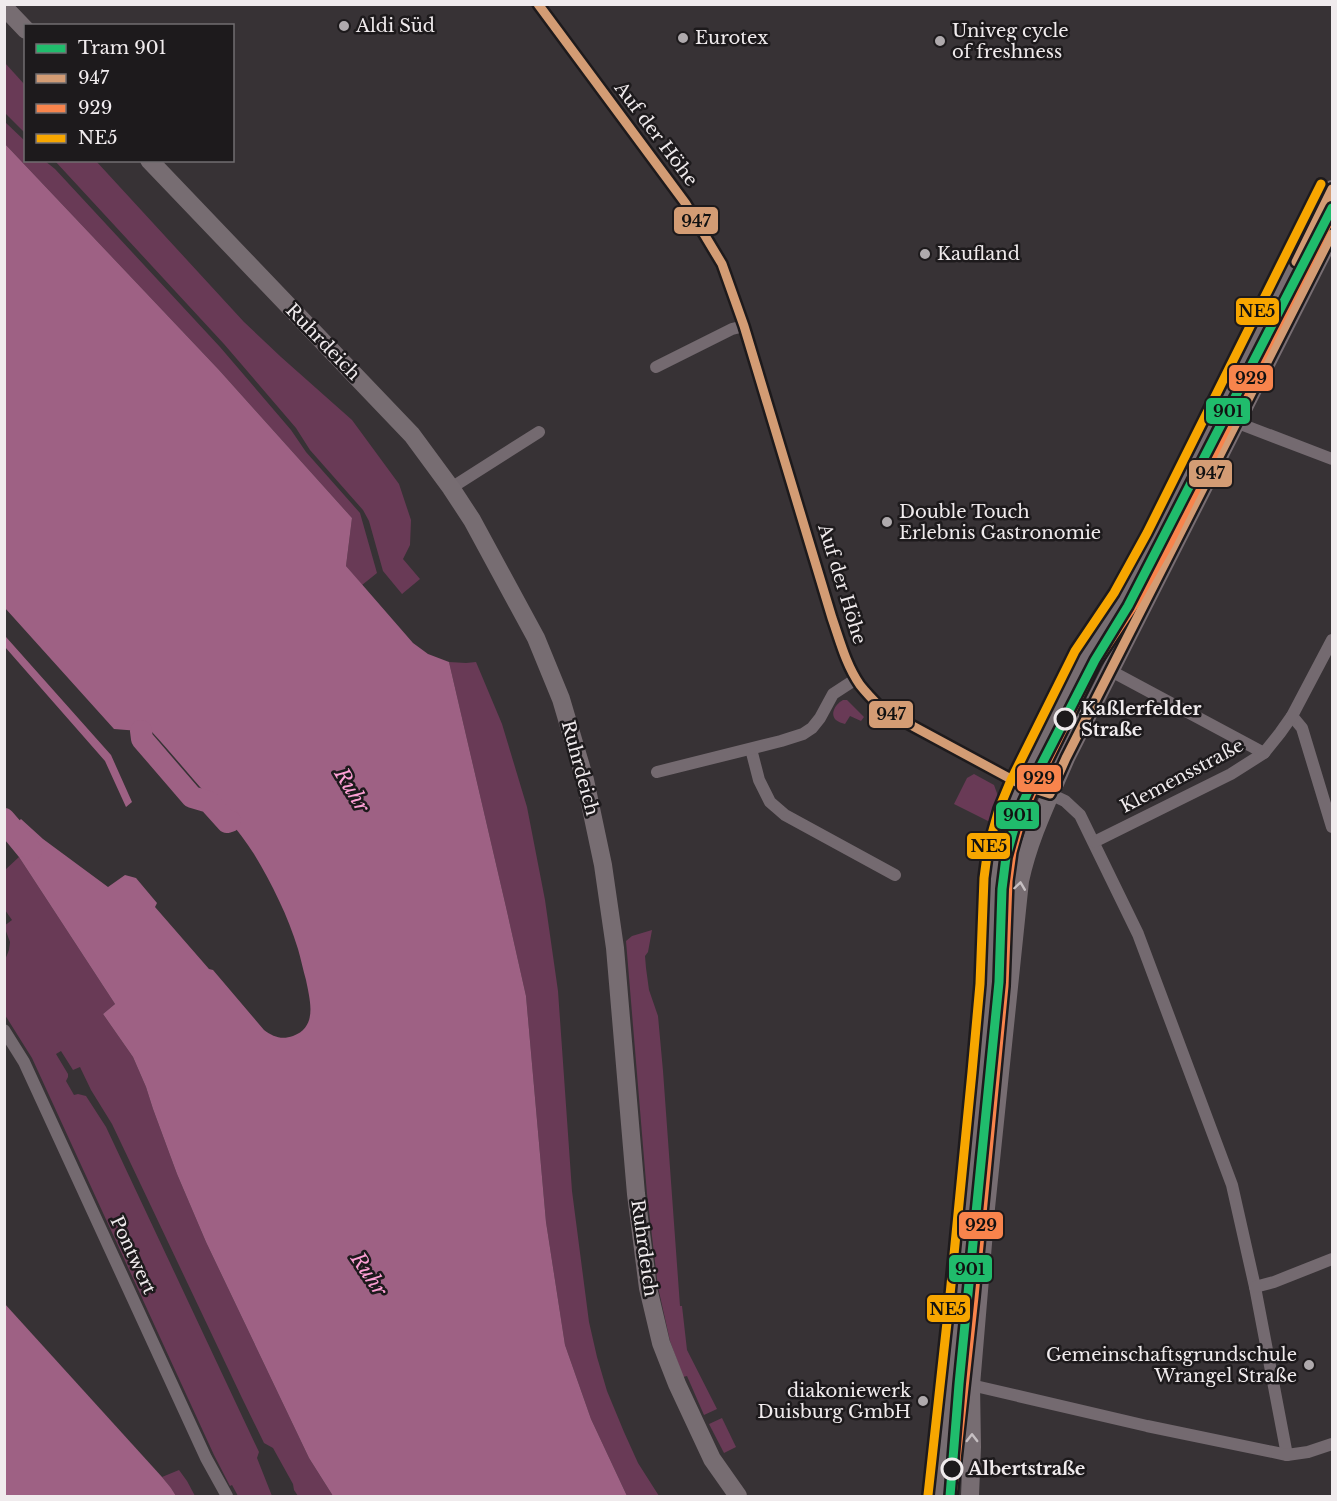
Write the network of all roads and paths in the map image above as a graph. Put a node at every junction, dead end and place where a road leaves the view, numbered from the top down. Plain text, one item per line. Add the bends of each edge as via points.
1 (538, 4) edge
2 (4, 7) edge
3 (24, 28) edge
4 (151, 162) edge
5 (1332, 189) edge
6 (1332, 234) edge
7 (744, 326) junction
8 (656, 367) dead end
9 (1228, 419) junction
10 (539, 432) dead end
11 (1332, 459) edge
12 (451, 488) junction
13 (1332, 640) edge
14 (1111, 670) junction
15 (856, 679) junction
16 (1292, 716) junction
17 (751, 749) junction
18 (1264, 753) junction
19 (657, 772) dead end
20 (1022, 785) junction
21 (1050, 794) junction
22 (1328, 796) edge
23 (1332, 827) edge
24 (1094, 842) junction
25 (895, 875) dead end
26 (4, 1030) edge
27 (1332, 1259) edge
28 (1255, 1287) junction
29 (953, 1384) junction
30 (971, 1385) junction
31 (1332, 1444) edge
32 (1287, 1455) junction
33 (227, 1497) edge
34 (738, 1497) edge
35 (939, 1497) edge
36 (970, 1497) edge

1 - 7 street, Auf der Höhe via 692,214 722,264
2 - 3 main road
4 - 12 main road, Ruhrdeich via 412,435
5 - 9 main road
6 - 9 main road
7 - 8 street
7 - 15 street, Auf der Höhe via 821,581
9 - 11 street
9 - 14 main road
9 - 20 main road via 1124,599 1086,656
10 - 12 street
12 - 34 main road, Ruhrdeich via 536,638 561,699 585,780 615,948 648,1288 661,1343 677,1384 712,1459
13 - 16 street, Klemensstraße
14 - 18 street
14 - 21 main road
15 - 17 street via 833,694 812,728
15 - 20 street, Auf der Höhe via 883,710
16 - 18 street, Klemensstraße
16 - 22 street via 1302,728
17 - 19 street
17 - 25 street via 759,780 771,802 785,816
18 - 24 street, Klemensstraße via 1231,774
20 - 21 main road
20 - 29 main road via 1000,850 996,880 992,984
21 - 24 street via 1073,806
30 -> 21 main road via 1020,880
22 - 23 street
24 - 28 street via 1138,934 1232,1185
26 - 33 street, Pontwert via 24,1062
27 - 28 street
28 - 32 street
29 - 30 street
29 - 35 main road
30 - 32 street
36 -> 30 main road
31 - 32 street

